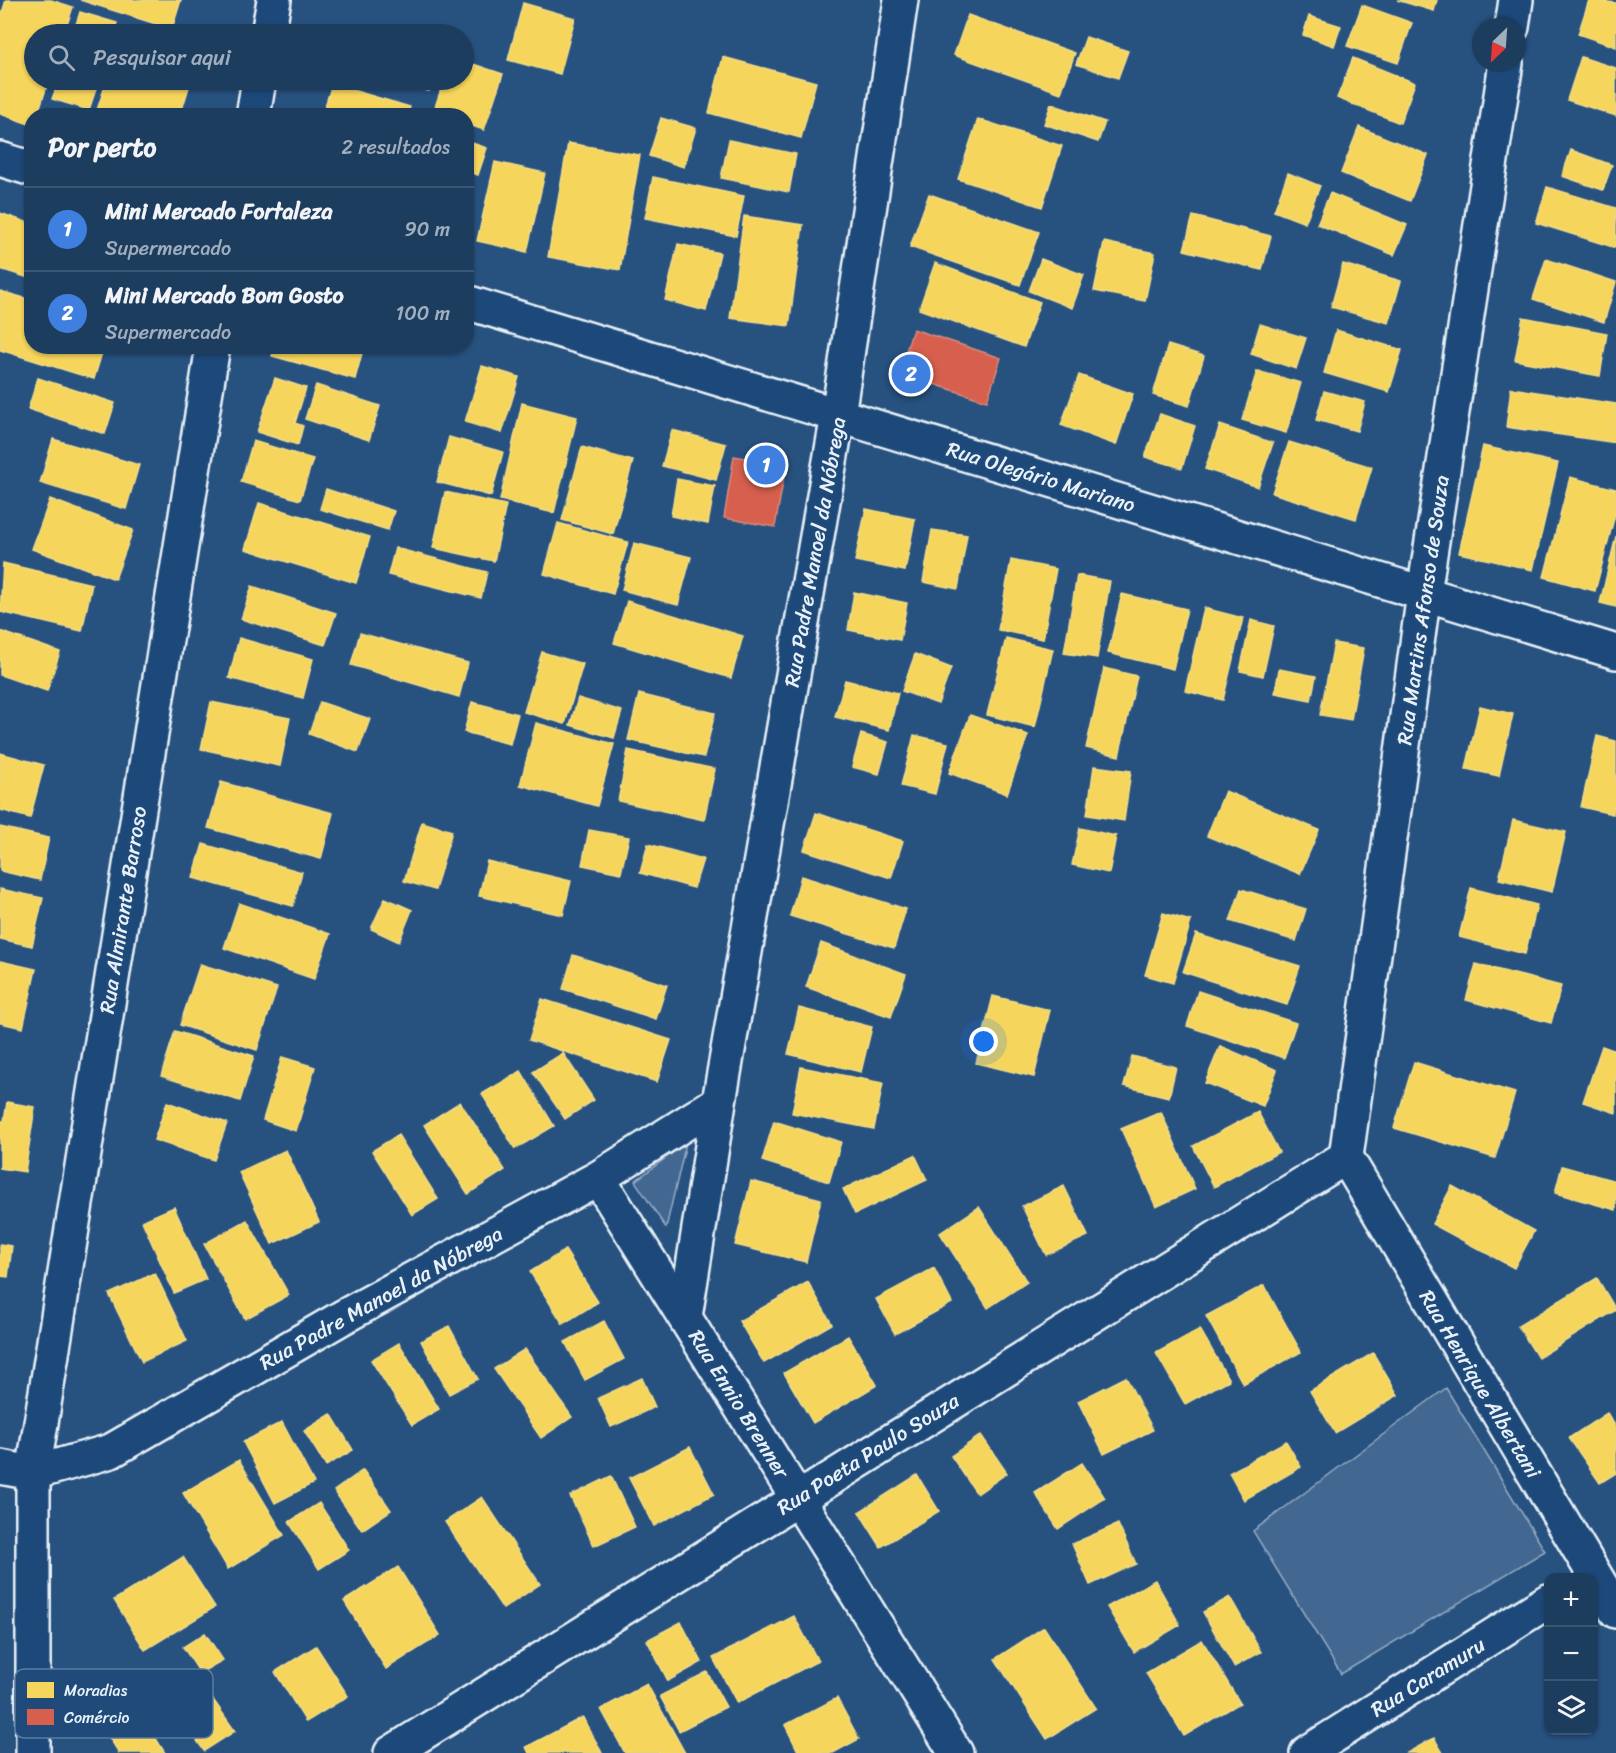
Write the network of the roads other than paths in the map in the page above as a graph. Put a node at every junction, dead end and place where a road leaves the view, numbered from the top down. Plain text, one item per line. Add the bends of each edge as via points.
1 (274, 0) edge
2 (901, 0) edge
3 (1516, 0) edge
4 (1513, 18) edge
5 (270, 24) edge
6 (1505, 72) edge
7 (258, 90) edge
8 (255, 108) edge
9 (0, 159) edge
10 (24, 166) edge
11 (474, 304) edge
12 (212, 354) edge
13 (838, 415) junction
14 (1424, 593) junction
15 (1616, 652) edge
16 (719, 1102) junction
17 (1346, 1157) junction
18 (598, 1178) junction
19 (685, 1317) junction
20 (0, 1467) edge
21 (33, 1473) junction
22 (798, 1498) junction
23 (1598, 1570) edge
24 (1544, 1604) edge
25 (1616, 1611) edge
26 (33, 1669) edge
27 (391, 1753) edge
28 (956, 1753) edge
29 (1307, 1753) edge

1 - 5 street
2 - 13 street, Rua Padre Manoel da Nóbrega
3 - 4 street
6 - 14 street, Rua Martins Afonso de Souza
7 - 8 street
9 - 10 street
11 - 13 street, Rua Olegário Mariano
12 - 21 street, Rua Almirante Barroso
13 - 14 street, Rua Olegário Mariano
13 - 16 street, Rua Padre Manoel da Nóbrega
14 - 15 street, Rua Olegário Mariano
14 - 17 street, Rua Martins Afonso de Souza
16 - 18 street, Rua Padre Manoel da Nóbrega
16 - 19 street, Rua Padre Manoel da Nóbrega
17 - 22 street, Rua Poeta Paulo Souza
17 - 23 street, Rua Henrique Albertani
18 - 19 street, Rua Ennio Brenner
18 - 21 street, Rua Padre Manoel da Nóbrega via 343,1317 111,1451
19 - 22 street, Rua Ennio Brenner
20 - 21 street
21 - 26 street, Rua Almirante Barroso
22 - 27 street, Rua Poeta Paulo Souza
22 - 28 street, Rua Ennio Brenner
23 - 25 street, Rua Henrique Albertani
24 - 29 street, Rua Caramuru

